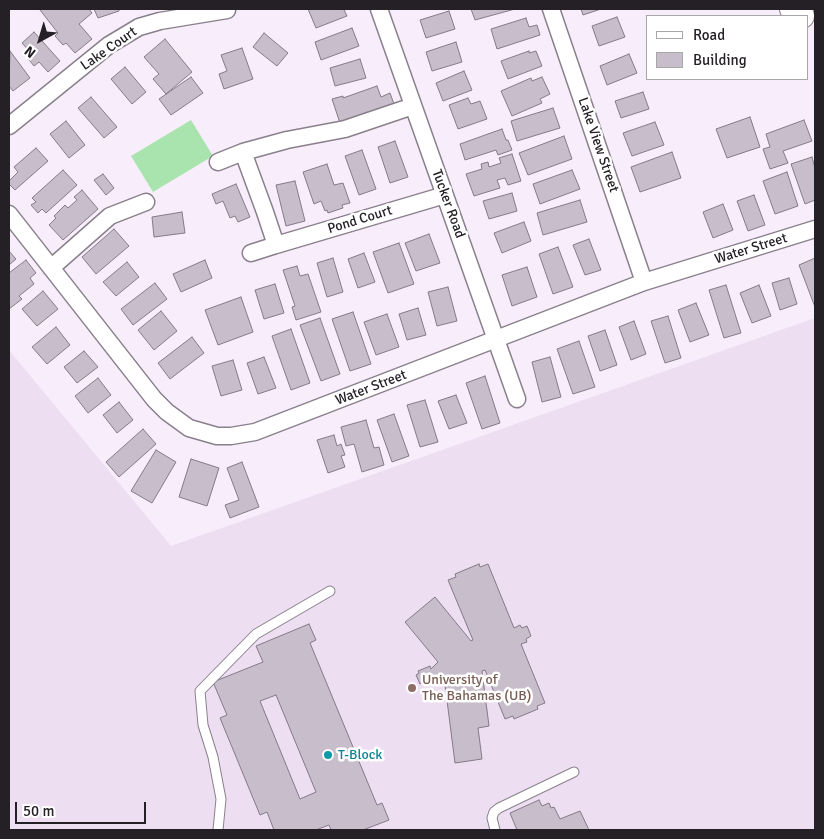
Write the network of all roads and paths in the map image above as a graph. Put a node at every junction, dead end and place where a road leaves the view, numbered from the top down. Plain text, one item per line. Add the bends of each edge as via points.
1 (379, 9) edge
2 (551, 9) edge
3 (227, 10) dead end
4 (413, 106) junction
5 (9, 126) edge
6 (243, 152) junction
7 (218, 162) dead end
8 (445, 195) junction
9 (146, 202) dead end
10 (9, 214) edge
11 (815, 230) edge
12 (276, 245) junction
13 (251, 253) dead end
14 (51, 268) junction
15 (644, 282) junction
16 (496, 340) junction
17 (517, 399) dead end
18 (330, 591) dead end
19 (574, 772) dead end
20 (218, 830) edge
21 (495, 830) edge

1 - 4 street, Tucker Road
2 - 15 street, Lake View Street
3 - 5 street, Lake Court via 160,21 125,34
4 - 6 street via 344,129
4 - 8 street, Tucker Road
6 - 7 street
6 - 12 street
8 - 12 street, Pond Court
8 - 16 street, Tucker Road
9 - 14 street via 110,216
10 - 14 street, Water Street
11 - 15 street, Water Street
12 - 13 street, Pond Court
14 - 16 street, Water Street via 154,399 189,428 217,436 255,432
15 - 16 street, Water Street
16 - 17 street, Tucker Road
18 - 20 lane via 256,634 200,691 202,726 213,757 221,799
19 - 21 lane via 499,808 492,818

